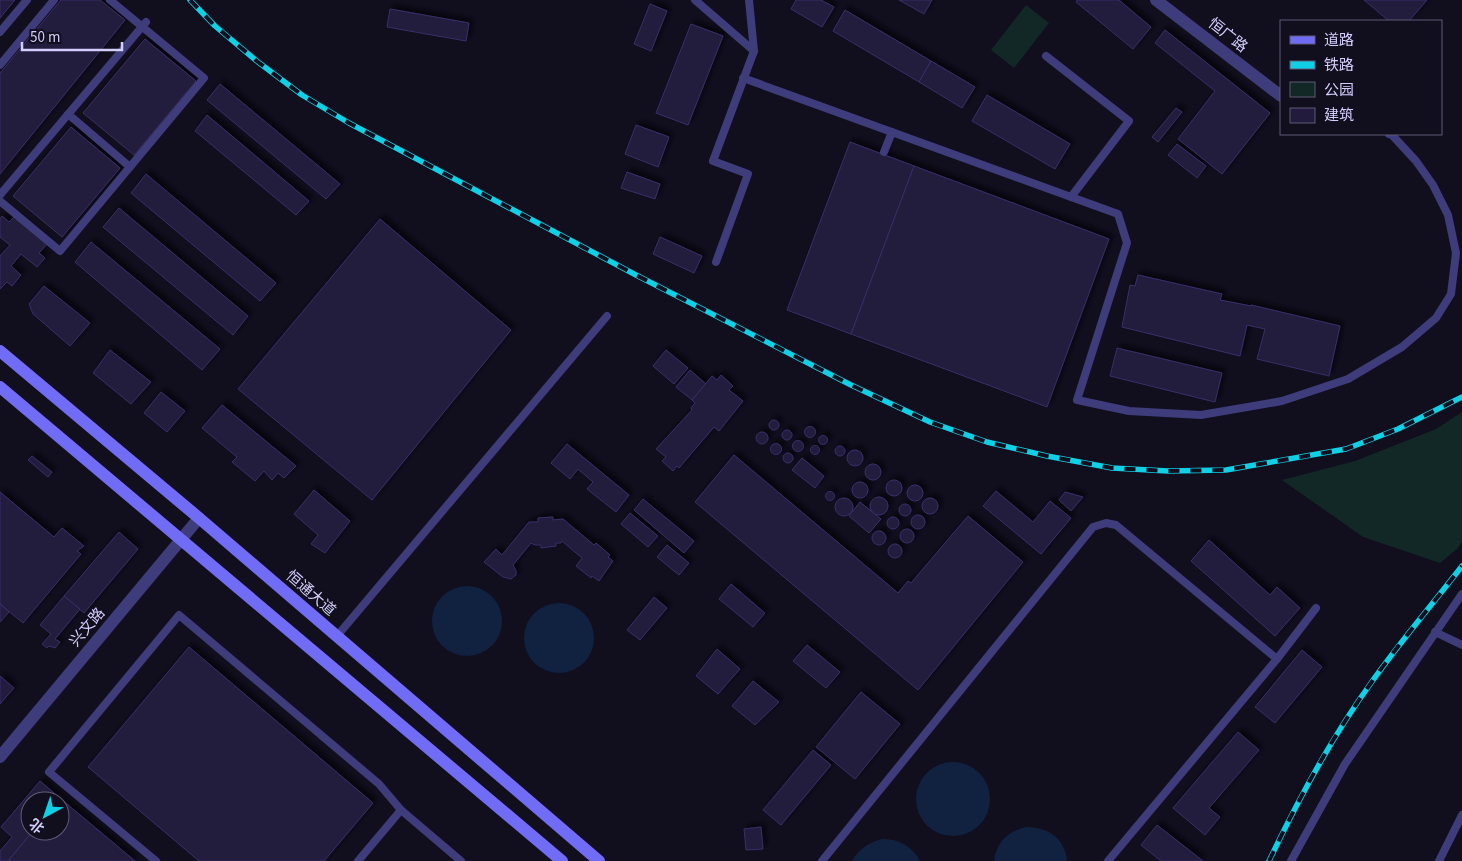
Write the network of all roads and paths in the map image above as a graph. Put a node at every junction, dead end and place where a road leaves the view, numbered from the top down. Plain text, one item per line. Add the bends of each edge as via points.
1 (26, 0) edge
2 (54, 0) edge
3 (110, 0) edge
4 (695, 0) edge
5 (749, 0) edge
6 (1156, 0) edge
7 (1167, 0) edge
8 (144, 24) junction
9 (0, 32) edge
10 (754, 51) junction
11 (1046, 56) dead end
12 (0, 65) edge
13 (744, 78) junction
14 (1280, 95) edge
15 (1280, 95) edge
16 (68, 114) junction
17 (892, 132) junction
18 (1392, 135) edge
19 (884, 152) dead end
20 (130, 167) junction
21 (0, 195) edge
22 (1071, 197) junction
23 (0, 201) edge
24 (716, 262) dead end
25 (607, 316) dead end
26 (0, 351) edge
27 (0, 387) edge
28 (199, 518) junction
29 (180, 540) junction
30 (1462, 594) edge
31 (1316, 608) dead end
32 (1435, 632) junction
33 (337, 636) junction
34 (1462, 646) edge
35 (1277, 659) junction
36 (0, 757) edge
37 (401, 810) junction
38 (1462, 815) edge
39 (156, 861) edge
40 (358, 861) edge
41 (461, 861) edge
42 (562, 861) edge
43 (600, 861) edge
44 (822, 861) edge
45 (1108, 861) edge
46 (1291, 861) edge
47 (1439, 861) edge

1 - 9 lane
2 - 12 lane
3 - 8 lane
4 - 10 lane
5 - 10 lane
6 - 14 street, 恒广路
7 - 15 street, 恒广路
8 - 16 lane
8 - 20 lane via 204,78
10 - 13 lane
11 - 22 lane via 1129,121
13 - 17 lane
13 - 24 lane via 713,161 748,174
16 - 20 lane
16 - 21 lane
17 - 19 lane
17 - 22 lane
18 - 22 lane via 1416,160 1448,215 1456,253 1450,294 1436,318 1402,347 1348,379 1282,401 1201,415 1129,411 1077,400 1127,242 1118,214
20 - 23 lane via 60,251
25 - 33 lane
26 - 28 main road, 恒通大道
27 - 29 main road
28 - 29 street, 兴文路
28 - 33 main road, 恒通大道
29 - 36 street, 兴文路
29 - 42 main road
30 - 32 lane
31 - 35 lane
32 - 34 lane
32 - 46 lane via 1344,764
33 - 43 main road, 恒通大道
35 - 44 lane via 1116,525 1106,523 1093,527
35 - 45 lane
37 - 39 lane via 379,784 179,615 50,772
37 - 40 lane
37 - 41 lane
38 - 47 lane

